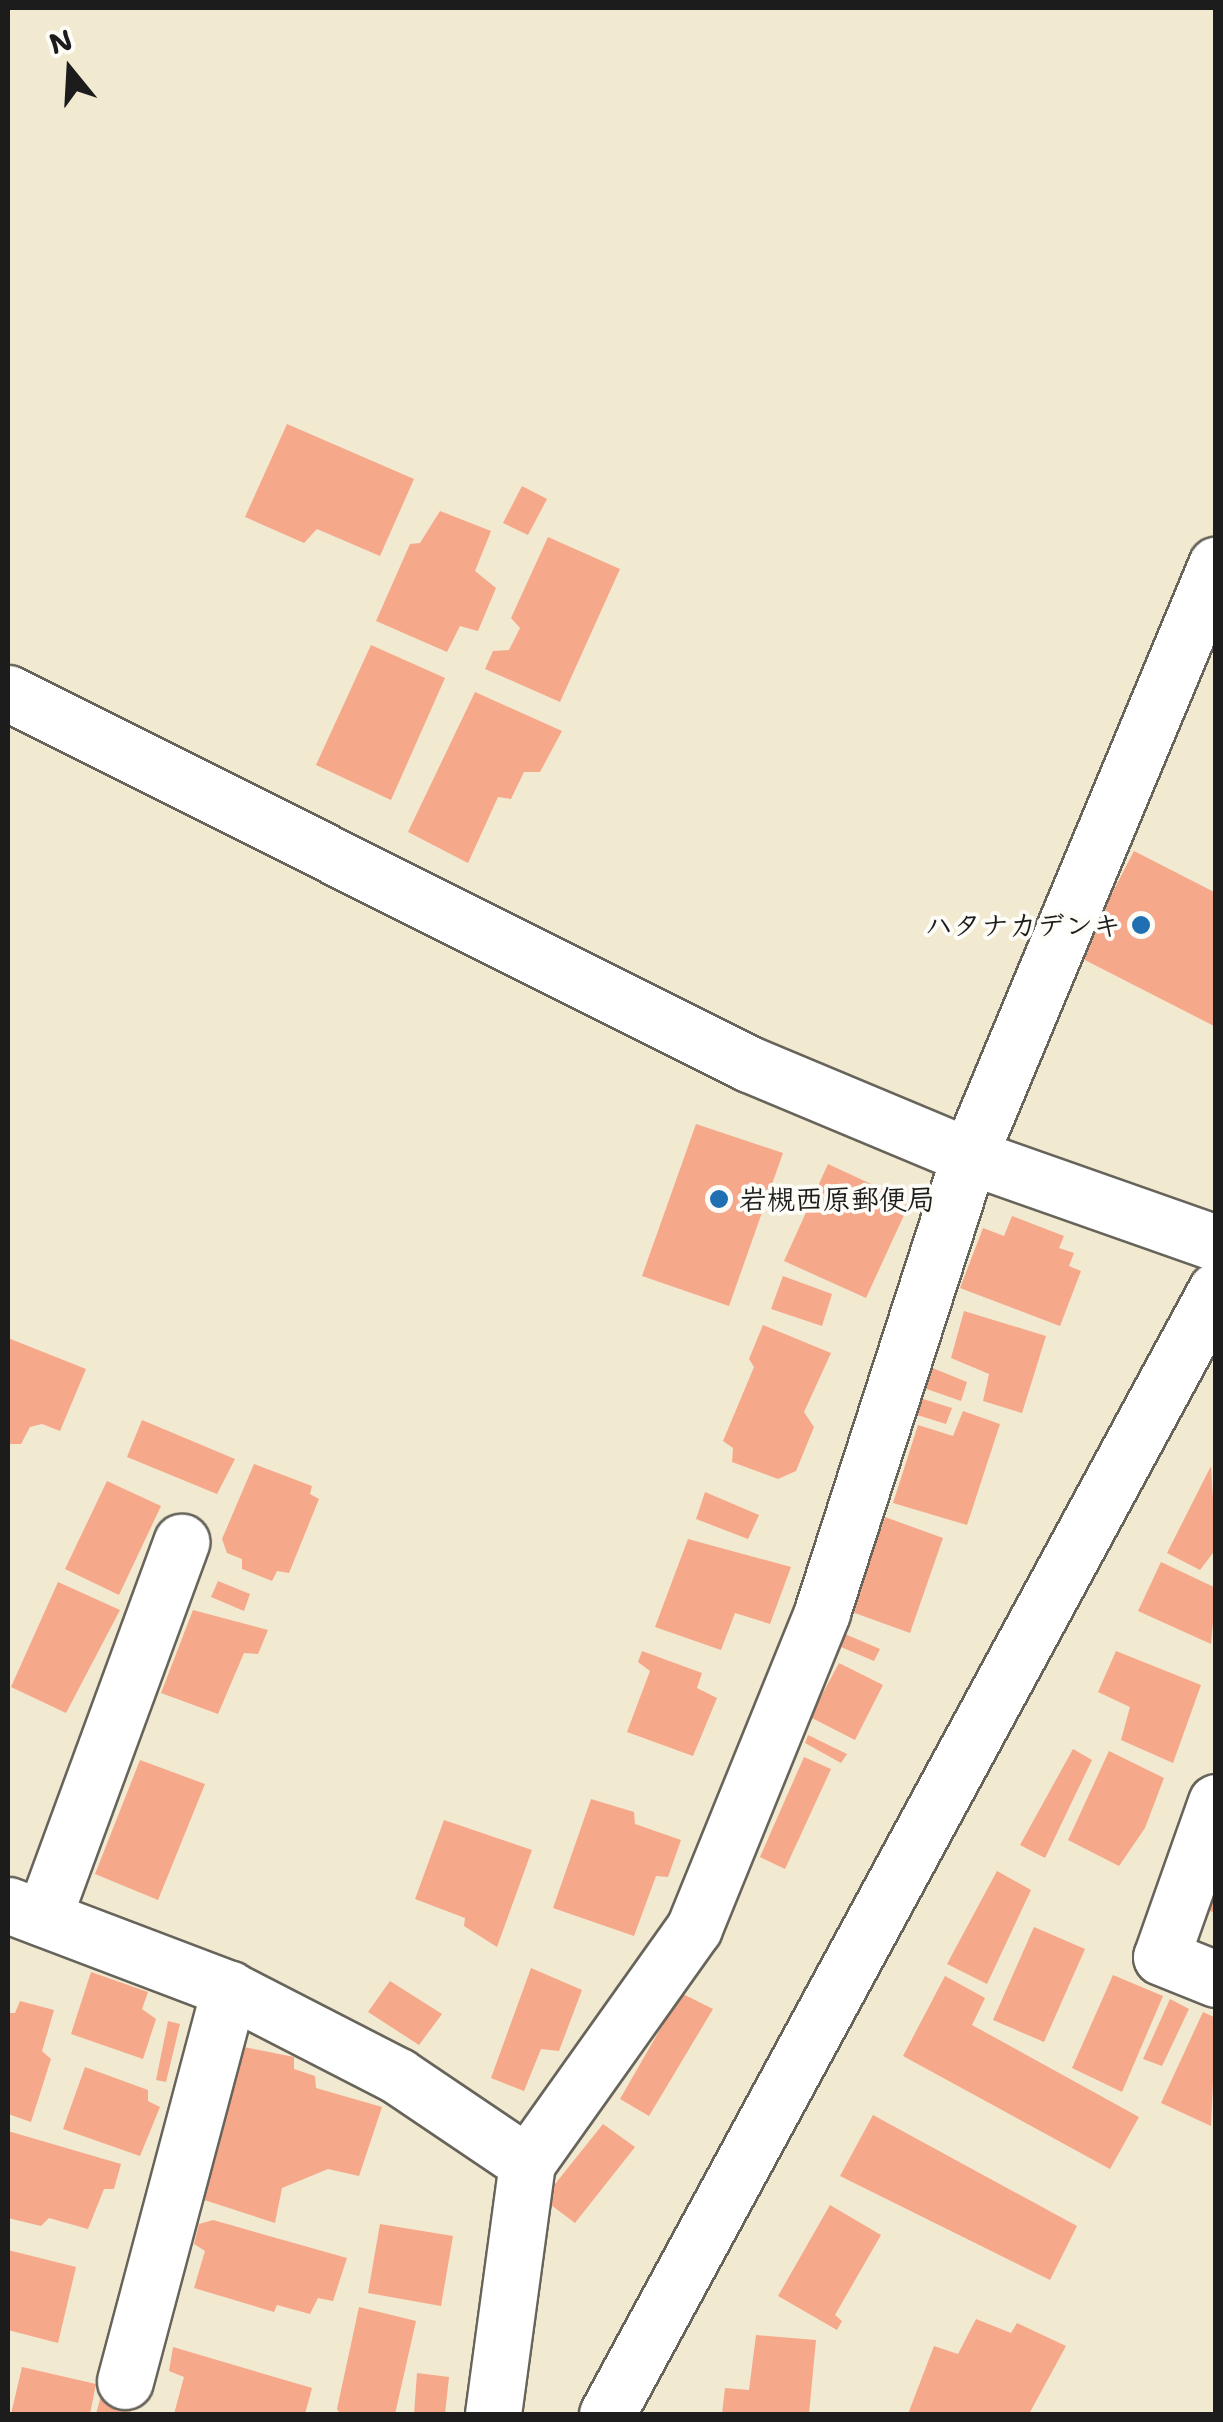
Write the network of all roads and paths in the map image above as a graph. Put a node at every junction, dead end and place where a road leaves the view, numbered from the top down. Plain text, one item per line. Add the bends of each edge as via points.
1 (1216, 565) edge
2 (8, 693) edge
3 (970, 1156) junction
4 (1216, 1243) edge
5 (1216, 1290) edge
6 (181, 1542) dead end
7 (1216, 1802) edge
8 (26, 1911) edge
9 (1216, 1979) edge
10 (230, 1989) junction
11 (527, 2163) junction
12 (125, 2381) dead end
13 (493, 2414) edge
14 (607, 2414) edge

1 - 3 street
2 - 3 street via 748,1064
3 - 4 street
3 - 11 street via 822,1612 694,1928
5 - 14 street
6 - 8 street
7 - 9 street via 1161,1956
8 - 10 street
10 - 11 street via 398,2076
10 - 12 street
11 - 13 street

